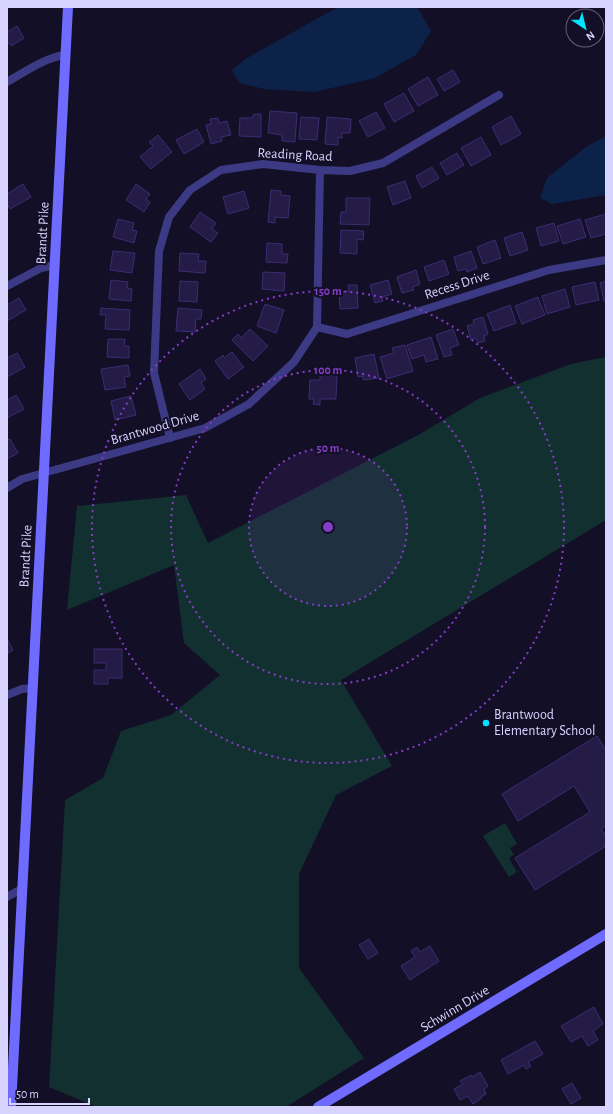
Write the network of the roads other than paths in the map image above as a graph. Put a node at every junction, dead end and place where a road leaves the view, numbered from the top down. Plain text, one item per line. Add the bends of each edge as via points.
1 (68, 7) edge
2 (65, 55) junction
3 (7, 82) edge
4 (499, 95) dead end
5 (320, 170) junction
6 (606, 260) edge
7 (55, 265) junction
8 (7, 286) edge
9 (317, 327) junction
10 (170, 438) junction
11 (44, 472) junction
12 (7, 488) edge
13 (33, 688) junction
14 (7, 695) edge
15 (23, 888) junction
16 (7, 897) edge
17 (606, 934) edge
18 (10, 1103) edge
19 (318, 1107) edge

1 - 2 main road, Brandt Pike
2 - 3 street via 41,63
2 - 7 main road, Brandt Pike
4 - 5 street, Reading Road via 383,163 350,171
5 - 9 street
5 - 10 street, Reading Road via 263,164 221,170 190,190 169,217 159,251 154,373
6 - 9 street, Recess Drive via 549,270 347,334
7 - 8 street via 41,268
7 - 11 main road, Brandt Pike
9 - 10 street, Brantwood Drive via 294,362 249,404 205,428
10 - 11 street, Brantwood Drive
11 - 12 street, Brantwood Drive via 22,479
11 - 13 main road, Brandt Pike
13 - 14 street
13 - 15 main road, Brandt Pike
15 - 16 street
15 - 18 main road, Brandt Pike
17 - 19 main road, Schwinn Drive

